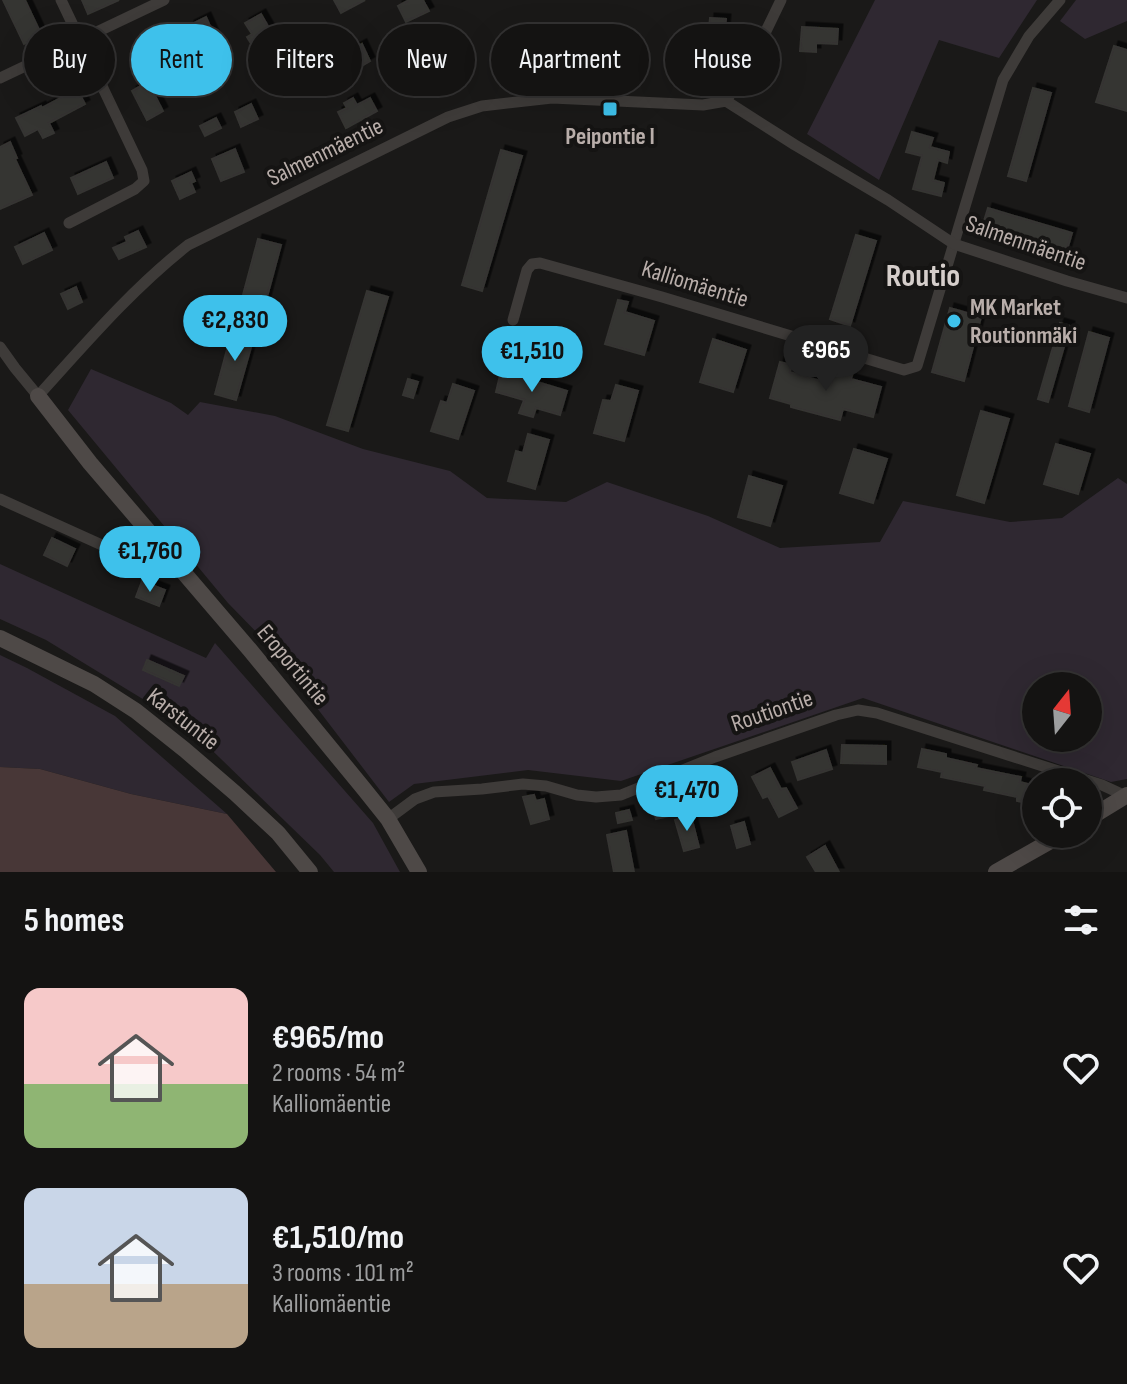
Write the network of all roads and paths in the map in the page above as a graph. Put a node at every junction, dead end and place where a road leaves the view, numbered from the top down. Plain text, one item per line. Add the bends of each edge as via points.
1 (61, 0) edge
2 (164, 0) edge
3 (781, 0) edge
4 (1060, 0) edge
5 (73, 24) edge
6 (112, 24) edge
7 (24, 66) edge
8 (0, 78) edge
9 (107, 96) edge
10 (726, 101) junction
11 (69, 223) dead end
12 (954, 244) junction
13 (1127, 298) edge
14 (513, 320) dead end
15 (0, 347) edge
16 (38, 396) junction
17 (0, 499) edge
18 (175, 562) junction
19 (0, 638) edge
20 (1126, 795) edge
21 (1102, 810) edge
22 (388, 819) junction
23 (1038, 848) edge
24 (310, 872) edge
25 (419, 872) edge
26 (996, 872) edge

1 - 5 street
2 - 6 street
3 - 10 street
4 - 12 street via 1029,36 1003,80
7 - 8 street
9 - 11 street via 144,181
10 - 12 street, Salmenmäentie
10 - 16 street, Salmenmäentie via 703,105 552,98 482,106 448,117 188,245 122,304
12 - 13 street, Salmenmäentie
12 - 14 street, Kalliomäentie via 917,366 904,370 540,263 527,270
15 - 16 street, Eroportintie
16 - 18 street, Eroportintie
17 - 18 street via 135,560 158,566
18 - 22 street, Eroportintie
19 - 24 street, Karstuntie via 136,711 235,793
20 - 21 street
20 - 22 street, Routiontie via 858,710 715,757 621,795 577,795 523,784 434,792
22 - 25 street, Eroportintie
23 - 26 street

